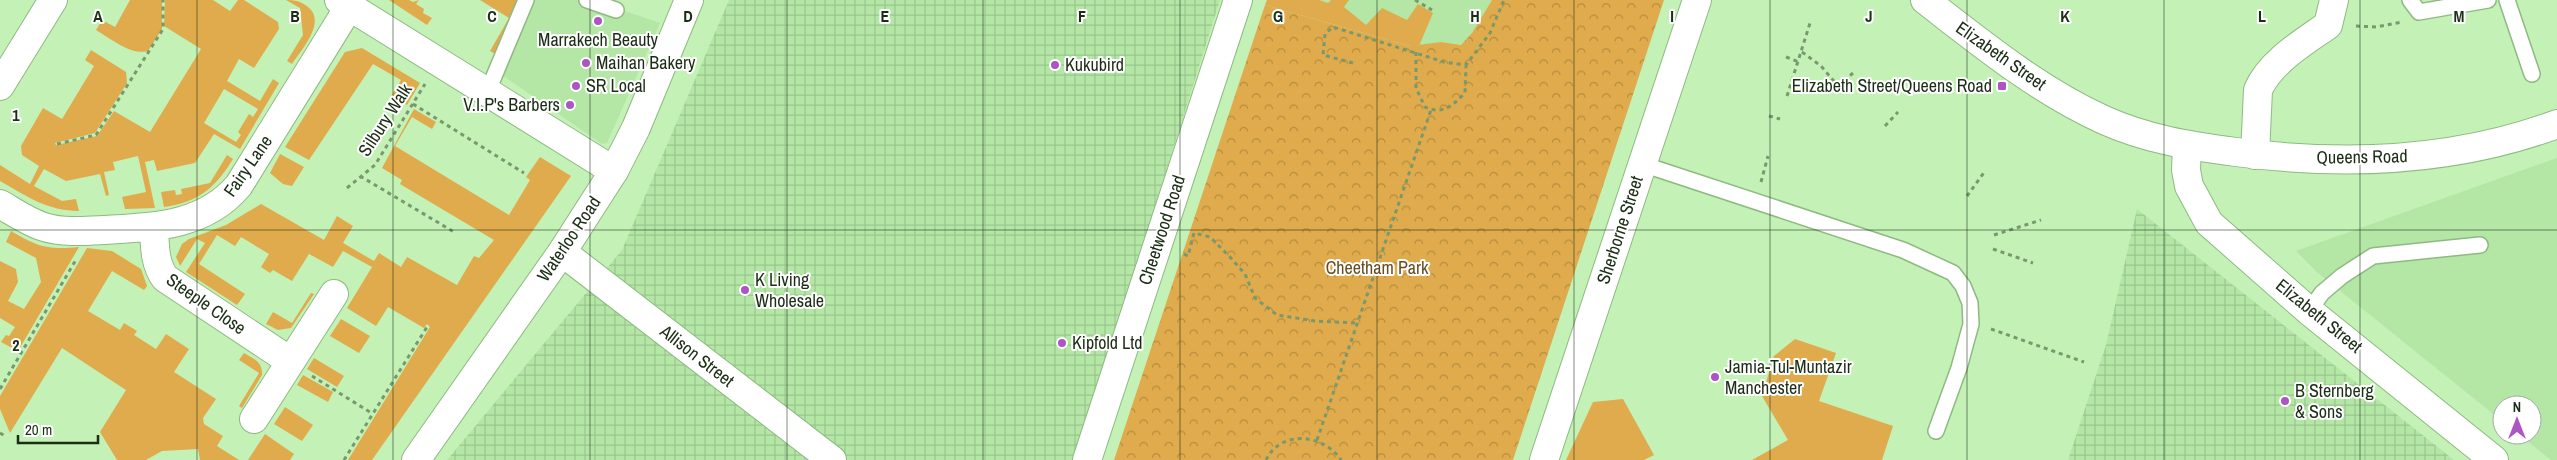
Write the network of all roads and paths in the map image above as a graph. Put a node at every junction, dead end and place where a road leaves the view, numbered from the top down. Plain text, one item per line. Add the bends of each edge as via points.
1 (53, 0) edge
2 (163, 0) edge
3 (526, 0) edge
4 (587, 0) edge
5 (689, 0) edge
6 (1238, 0) edge
7 (1416, 0) edge
8 (1504, 0) edge
9 (1697, 0) edge
10 (1925, 0) edge
11 (2488, 0) edge
12 (2507, 0) edge
13 (344, 3) edge
14 (2415, 6) edge
15 (616, 10) dead end
16 (1432, 10) dead end
17 (2331, 12) edge
18 (1811, 20) dead end
19 (1416, 52) junction
20 (1802, 52) junction
21 (1786, 57) dead end
22 (1799, 62) junction
23 (1354, 63) dead end
24 (1466, 64) junction
25 (1853, 73) dead end
26 (2532, 74) dead end
27 (429, 77) dead end
28 (0, 86) edge
29 (1838, 86) junction
30 (487, 93) junction
31 (1844, 93) dead end
32 (1787, 96) dead end
33 (413, 104) junction
34 (1430, 110) junction
35 (1898, 112) dead end
36 (1769, 116) dead end
37 (1780, 119) dead end
38 (2557, 124) edge
39 (1885, 126) dead end
40 (2175, 143) junction
41 (56, 144) dead end
42 (2255, 154) junction
43 (1768, 156) dead end
44 (1642, 164) junction
45 (614, 171) junction
46 (1985, 171) dead end
47 (524, 173) dead end
48 (360, 176) junction
49 (1760, 187) dead end
50 (347, 188) dead end
51 (1967, 196) dead end
52 (0, 204) edge
53 (2040, 220) dead end
54 (154, 227) junction
55 (454, 232) dead end
56 (1994, 235) dead end
57 (2480, 246) dead end
58 (1993, 249) dead end
59 (80, 252) dead end
60 (562, 252) junction
61 (1176, 252) dead end
62 (2033, 263) dead end
63 (334, 294) dead end
64 (2309, 311) junction
65 (1358, 322) junction
66 (427, 328) dead end
67 (1988, 328) dead end
68 (2084, 362) dead end
69 (300, 368) junction
70 (0, 389) edge
71 (373, 414) junction
72 (254, 419) dead end
73 (1936, 431) dead end
74 (0, 433) edge
75 (5, 436) dead end
76 (1317, 440) junction
77 (2485, 457) edge
78 (344, 460) edge
79 (416, 460) edge
80 (832, 460) edge
81 (1087, 460) edge
82 (1266, 460) edge
83 (1341, 460) edge
84 (1544, 460) edge

1 - 28 main road
2 - 41 path via 163,29 96,134
3 - 30 lane
4 - 15 lane
5 - 45 main road, Waterloo Road via 636,128
6 - 81 main road, Cheetwood Road
7 - 16 path
8 - 24 path via 1490,33
9 - 44 main road, Sherborne Street
10 - 40 main road, Elizabeth Street via 2005,62 2064,99 2104,120
11 - 14 lane
12 - 26 lane
13 - 30 main road
13 - 54 main road, Fairy Lane via 246,174 229,197 194,218
14 - 17 path via 2411,20 2376,27
17 - 42 main road via 2263,80 2258,90
18 - 20 path
19 - 23 path via 1333,27 1325,34 1323,55
19 - 24 path via 1444,62
19 - 34 path via 1416,88 1425,107
20 - 22 path
20 - 29 path via 1821,66
21 - 22 path
22 - 32 path
24 - 34 path via 1465,93 1451,107
25 - 29 path
27 - 33 path, Silbury Walk
29 - 31 path
30 - 45 main road
33 - 47 path
33 - 48 path, Silbury Walk via 375,165
34 - 65 path
35 - 39 path
36 - 37 path
38 - 42 main road, Queens Road via 2524,136 2427,156 2359,160
40 - 42 main road, Queens Road
40 - 64 main road, Elizabeth Street via 2189,186 2209,223
43 - 49 path
44 - 73 lane via 1903,250 1953,273 1970,303 1971,324
44 - 84 main road, Sherborne Street
45 - 60 main road, Waterloo Road
46 - 51 path
48 - 50 path, Silbury Walk
48 - 55 path, Silbury Walk
52 - 54 main road, Fairy Lane via 51,229 78,231
53 - 56 path
54 - 69 main road, Steeple Close via 156,256 165,278
57 - 64 lane via 2373,256 2322,293
58 - 62 path
59 - 70 path
60 - 79 main road, Waterloo Road
60 - 80 main road, Allison Street
61 - 65 path via 1188,256 1194,233 1210,237 1245,274 1255,298 1277,315 1315,321
63 - 69 main road
64 - 77 main road, Elizabeth Street
65 - 76 path
66 - 71 path
67 - 68 path
69 - 71 path
69 - 72 main road
71 - 78 path
74 - 75 path
76 - 82 path via 1290,440 1278,446
76 - 83 path via 1330,447

